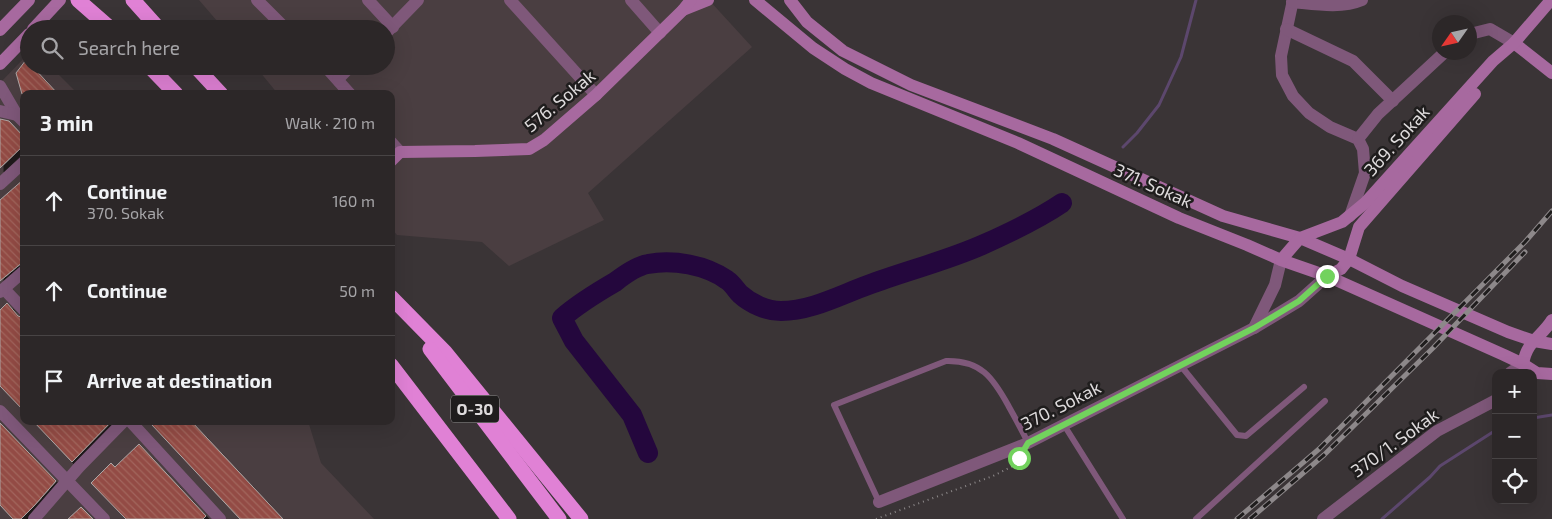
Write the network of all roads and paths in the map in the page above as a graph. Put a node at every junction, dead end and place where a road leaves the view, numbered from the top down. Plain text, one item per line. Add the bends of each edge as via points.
1 (29, 0) edge
2 (60, 0) edge
3 (78, 0) edge
4 (133, 0) edge
5 (257, 0) edge
6 (368, 0) edge
7 (418, 0) edge
8 (510, 0) edge
9 (631, 0) edge
10 (708, 0) edge
11 (754, 0) edge
12 (790, 0) edge
13 (1362, 0) edge
14 (1552, 0) edge
15 (1292, 1) edge
16 (687, 5) edge
17 (41, 20) edge
18 (101, 20) edge
19 (151, 20) edge
20 (277, 20) edge
21 (382, 20) edge
22 (395, 24) edge
23 (1286, 29) junction
24 (0, 30) edge
25 (1477, 32) edge
26 (660, 33) junction
27 (20, 43) edge
28 (1512, 46) junction
29 (1437, 60) edge
30 (0, 64) edge
31 (1552, 73) edge
32 (158, 75) edge
33 (203, 75) edge
34 (334, 75) edge
35 (342, 75) edge
36 (338, 79) junction
37 (0, 86) edge
38 (172, 90) edge
39 (217, 90) edge
40 (347, 90) edge
41 (596, 95) junction
42 (1394, 101) junction
43 (0, 111) edge
44 (20, 116) edge
45 (20, 118) edge
46 (1358, 139) junction
47 (396, 156) edge
48 (20, 166) edge
49 (0, 184) edge
50 (1350, 216) junction
51 (1300, 238) junction
52 (1349, 259) junction
53 (1281, 260) junction
54 (20, 274) edge
55 (1327, 276) junction
56 (2, 290) edge
57 (395, 301) edge
58 (395, 302) edge
59 (20, 306) edge
60 (1552, 320) edge
61 (1254, 328) junction
62 (1534, 341) junction
63 (1552, 344) edge
64 (1523, 364) junction
65 (1180, 366) junction
66 (1516, 369) edge
67 (1528, 369) edge
68 (395, 370) edge
69 (1552, 374) edge
70 (1537, 375) edge
71 (1304, 387) dead end
72 (1492, 400) edge
73 (1325, 401) dead end
74 (0, 411) edge
75 (120, 425) edge
76 (134, 425) edge
77 (1064, 425) junction
78 (1028, 443) junction
79 (67, 480) junction
80 (484, 486) junction
81 (879, 502) joint
82 (216, 518) edge
83 (34, 519) edge
84 (104, 519) edge
85 (503, 519) edge
86 (509, 519) edge
87 (559, 519) edge
88 (581, 519) edge
89 (876, 519) edge
90 (1122, 519) edge
91 (1196, 519) edge
92 (1323, 519) edge

1 - 24 main road
2 - 17 main road
3 - 18 highway
4 - 19 highway
5 - 20 street
6 - 21 street
7 - 22 street
8 - 41 street
9 - 26 street
10 - 16 main road
11 - 53 main road, 371. Sokak via 813,48 871,84 1018,143 1178,218
12 - 51 main road, 371. Sokak via 807,22 843,51 911,85 1054,139 1223,216
13 - 15 street via 1336,5
14 - 28 main road, 369. Sokak
15 - 23 street
16 - 26 main road, 576. Sokak
23 - 42 street via 1353,61
23 - 46 street via 1281,56 1282,75 1293,96 1309,114
25 - 28 street via 1490,29
26 - 41 main road, 576. Sokak
27 - 30 main road
28 - 31 main road
28 - 50 main road, 369. Sokak via 1493,61
28 - 52 main road, 369. Sokak via 1500,66 1359,227
29 - 42 street
32 - 38 highway
33 - 39 highway
34 - 36 street
35 - 36 street
36 - 40 street
37 - 44 street
41 - 47 main road, 576. Sokak via 529,149
42 - 46 street via 1378,114
43 - 45 street
46 - 50 street via 1363,149 1365,173
48 - 49 street
50 - 51 main road, 369. Sokak
51 - 52 main road, 371. Sokak
51 - 53 main road
52 - 55 main road via 1341,270
52 - 62 main road, 371. Sokak via 1402,286
53 - 55 main road, 371. Sokak
53 - 61 street via 1275,285
54 - 56 street
55 - 61 street, 370. Sokak via 1299,301
55 - 64 main road, 371. Sokak
56 - 59 street
57 - 88 highway via 445,352
58 - 87 highway, O-30
60 - 62 main road
61 - 65 street, 370. Sokak
62 - 63 main road, 371. Sokak
62 - 64 main road via 1525,353
64 - 66 street
64 - 67 main road, 371. Sokak
65 - 71 lane via 1237,435 1246,436
65 - 77 street, 370. Sokak
68 - 80 highway, O-30
69 - 70 main road, 371. Sokak
72 - 92 street, 370/1. Sokak via 1437,432
73 - 91 lane
74 - 79 street
75 - 79 street
76 - 82 street
77 - 78 street, 370. Sokak
77 - 90 lane
78 - 81 street, 370. Sokak
78 - 81 lane via 990,376 970,363 946,361 834,405
78 - 89 path via 1016,464 993,476
79 - 83 street
79 - 84 street
80 - 85 highway
80 - 86 highway, O-30

